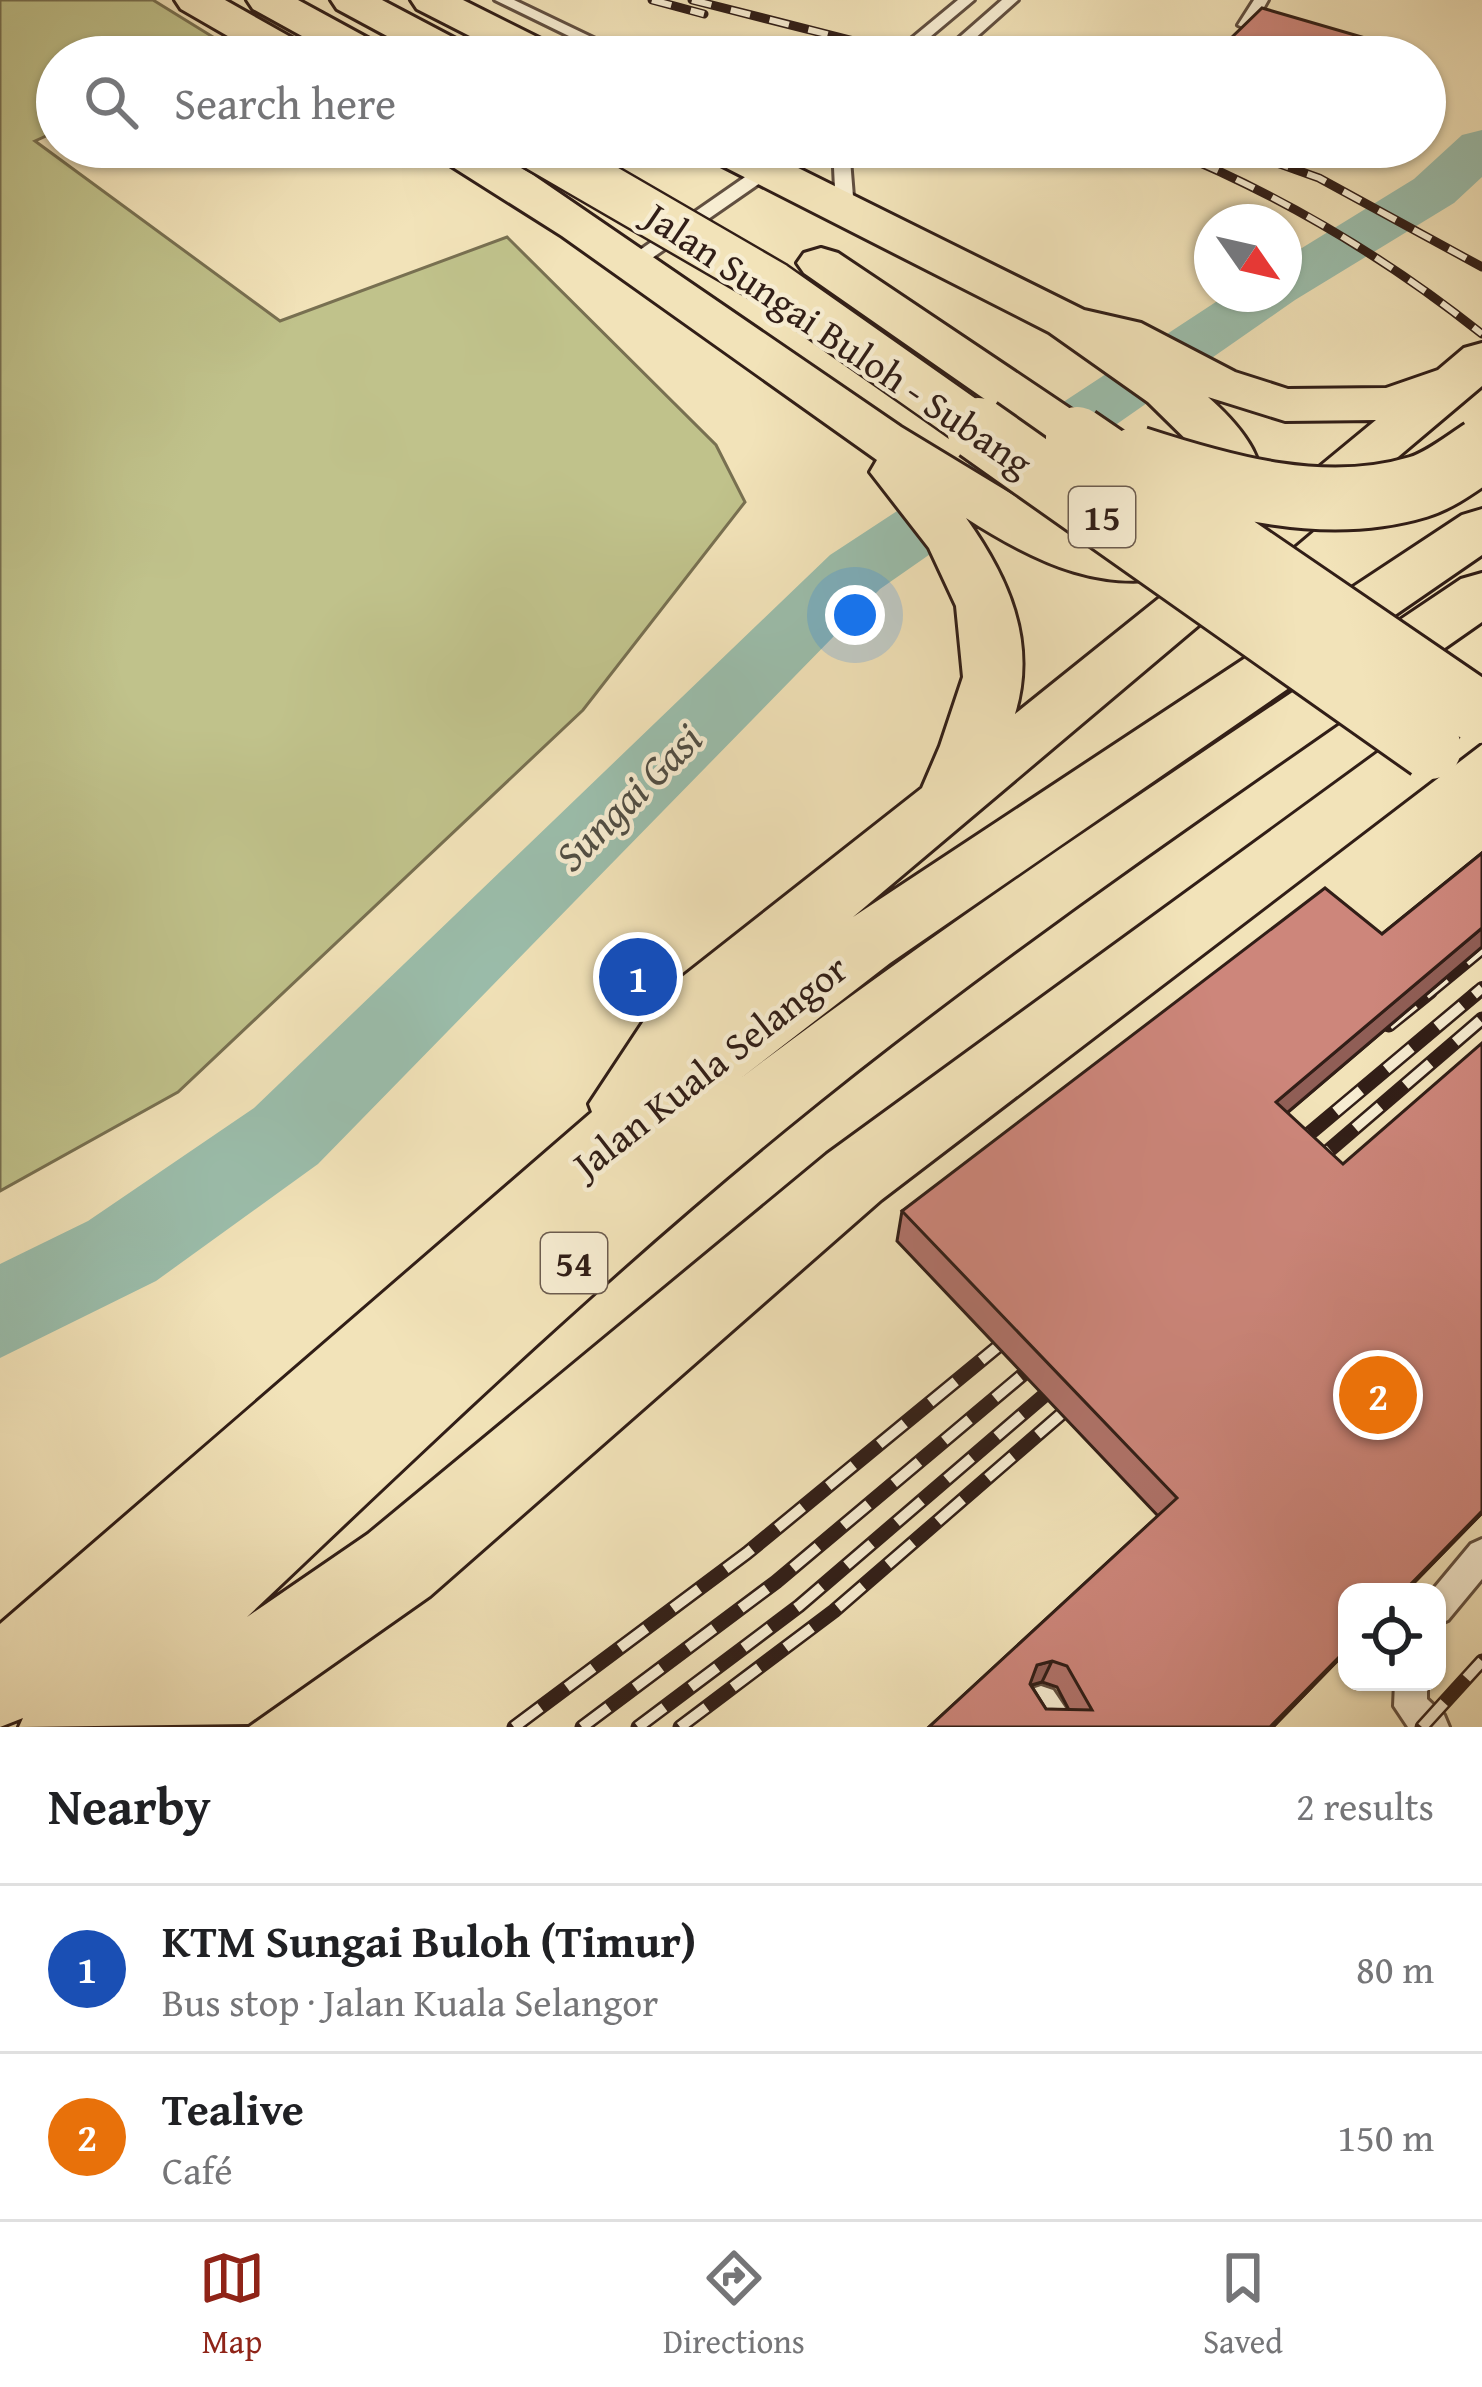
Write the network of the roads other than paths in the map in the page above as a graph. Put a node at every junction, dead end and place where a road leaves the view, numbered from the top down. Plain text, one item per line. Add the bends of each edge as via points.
1 (195, 0) edge
2 (267, 0) edge
3 (352, 0) edge
4 (431, 0) edge
5 (502, 0) edge
6 (968, 0) edge
7 (1011, 0) edge
8 (1261, 0) edge
9 (258, 36) edge
10 (333, 36) edge
11 (419, 36) edge
12 (502, 36) edge
13 (580, 36) edge
14 (923, 36) edge
15 (969, 36) edge
16 (1279, 36) edge
17 (491, 168) edge
18 (572, 168) edge
19 (764, 168) edge
20 (791, 168) edge
21 (842, 168) edge
22 (679, 177) dead end
23 (845, 209) junction
24 (633, 263) junction
25 (1473, 368) edge
26 (1198, 391) junction
27 (856, 424) junction
28 (1077, 438) junction
29 (1482, 449) edge
30 (1482, 528) edge
31 (1482, 593) edge
32 (1463, 723) edge
33 (949, 798) junction
34 (586, 1161) junction
35 (1482, 1556) edge
36 (1446, 1598) edge
37 (0, 1683) edge
38 (1411, 1691) edge
39 (65, 1727) edge
40 (87, 1727) edge
41 (1432, 1727) edge

1 - 9 highway
2 - 10 highway
3 - 11 highway
4 - 12 highway
5 - 13 lane
6 - 14 lane
7 - 15 lane
8 - 16 lane via 1246,25
17 - 24 highway
18 - 32 highway, Jalan Sungai Buloh - Subang / 15, bridge via 774,285
19 - 24 lane
20 - 23 highway
21 - 23 lane
22 - 28 highway, Jalan Sungai Buloh - Subang / 15
23 - 26 highway via 1067,321 1099,348
24 - 27 highway
25 - 26 highway via 1392,404 1285,405
25 - 33 highway
26 - 27 highway via 1238,478 1232,525 1185,556 1125,565 1053,547
27 - 33 highway via 953,537 979,586 995,662
28 - 29 highway, bridge via 1191,476 1318,498 1424,486
28 - 32 highway, Jalan Sungai Buloh - Subang / 15, bridge
30 - 34 highway, Jalan Kuala Selangor / 54 via 866,944
31 - 39 highway, Jalan Kuala Selangor / 54 via 918,984 758,1108 502,1324
32 - 40 highway via 854,1177 399,1565 216,1692
33 - 34 highway via 688,1013
34 - 37 highway, Jalan Kuala Selangor / 54
35 - 36 lane
38 - 41 lane via 1410,1706

